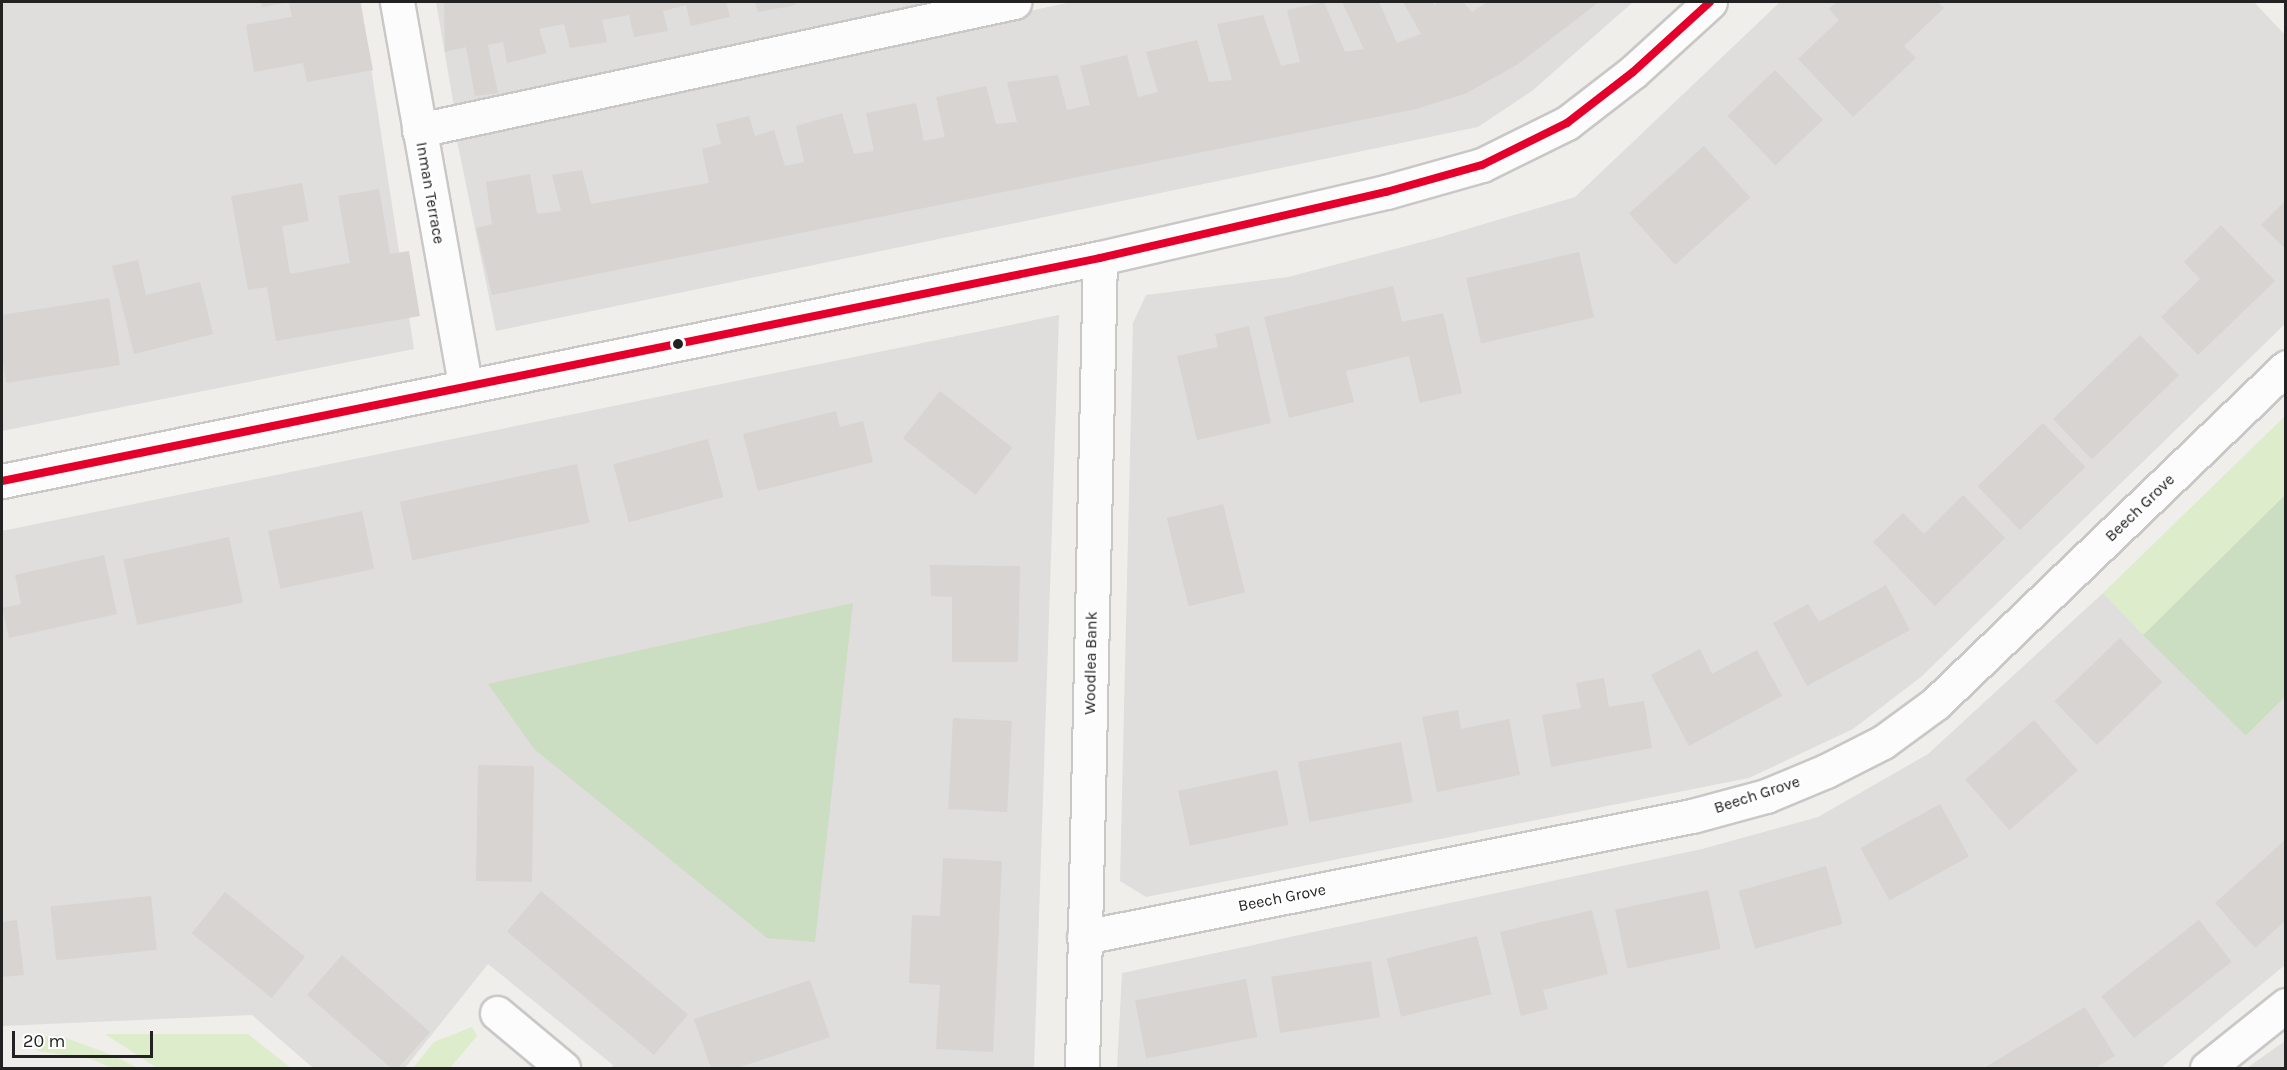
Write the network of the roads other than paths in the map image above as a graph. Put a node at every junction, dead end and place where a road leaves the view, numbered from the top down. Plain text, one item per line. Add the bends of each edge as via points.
1 (397, 2) edge
2 (1014, 2) edge
3 (1710, 2) edge
4 (419, 130) junction
5 (1100, 258) junction
6 (2286, 367) edge
7 (465, 385) junction
8 (2, 481) edge
9 (1084, 937) junction
10 (2286, 1005) edge
11 (497, 1013) dead end
12 (527, 1057) edge
13 (563, 1068) edge
14 (1082, 1068) edge
15 (2207, 1068) edge

1 - 4 street, Inman Terrace
2 - 4 street
3 - 5 street via 1633,72 1567,123 1482,165 1386,192
4 - 7 street, Inman Terrace
5 - 7 street
5 - 9 street, Woodlea Bank
6 - 9 street, Beech Grove via 1936,703 1883,742 1826,771 1766,796 1692,816
7 - 8 street
9 - 14 street, Woodlea Bank
10 - 15 street
11 - 12 street
12 - 13 street

